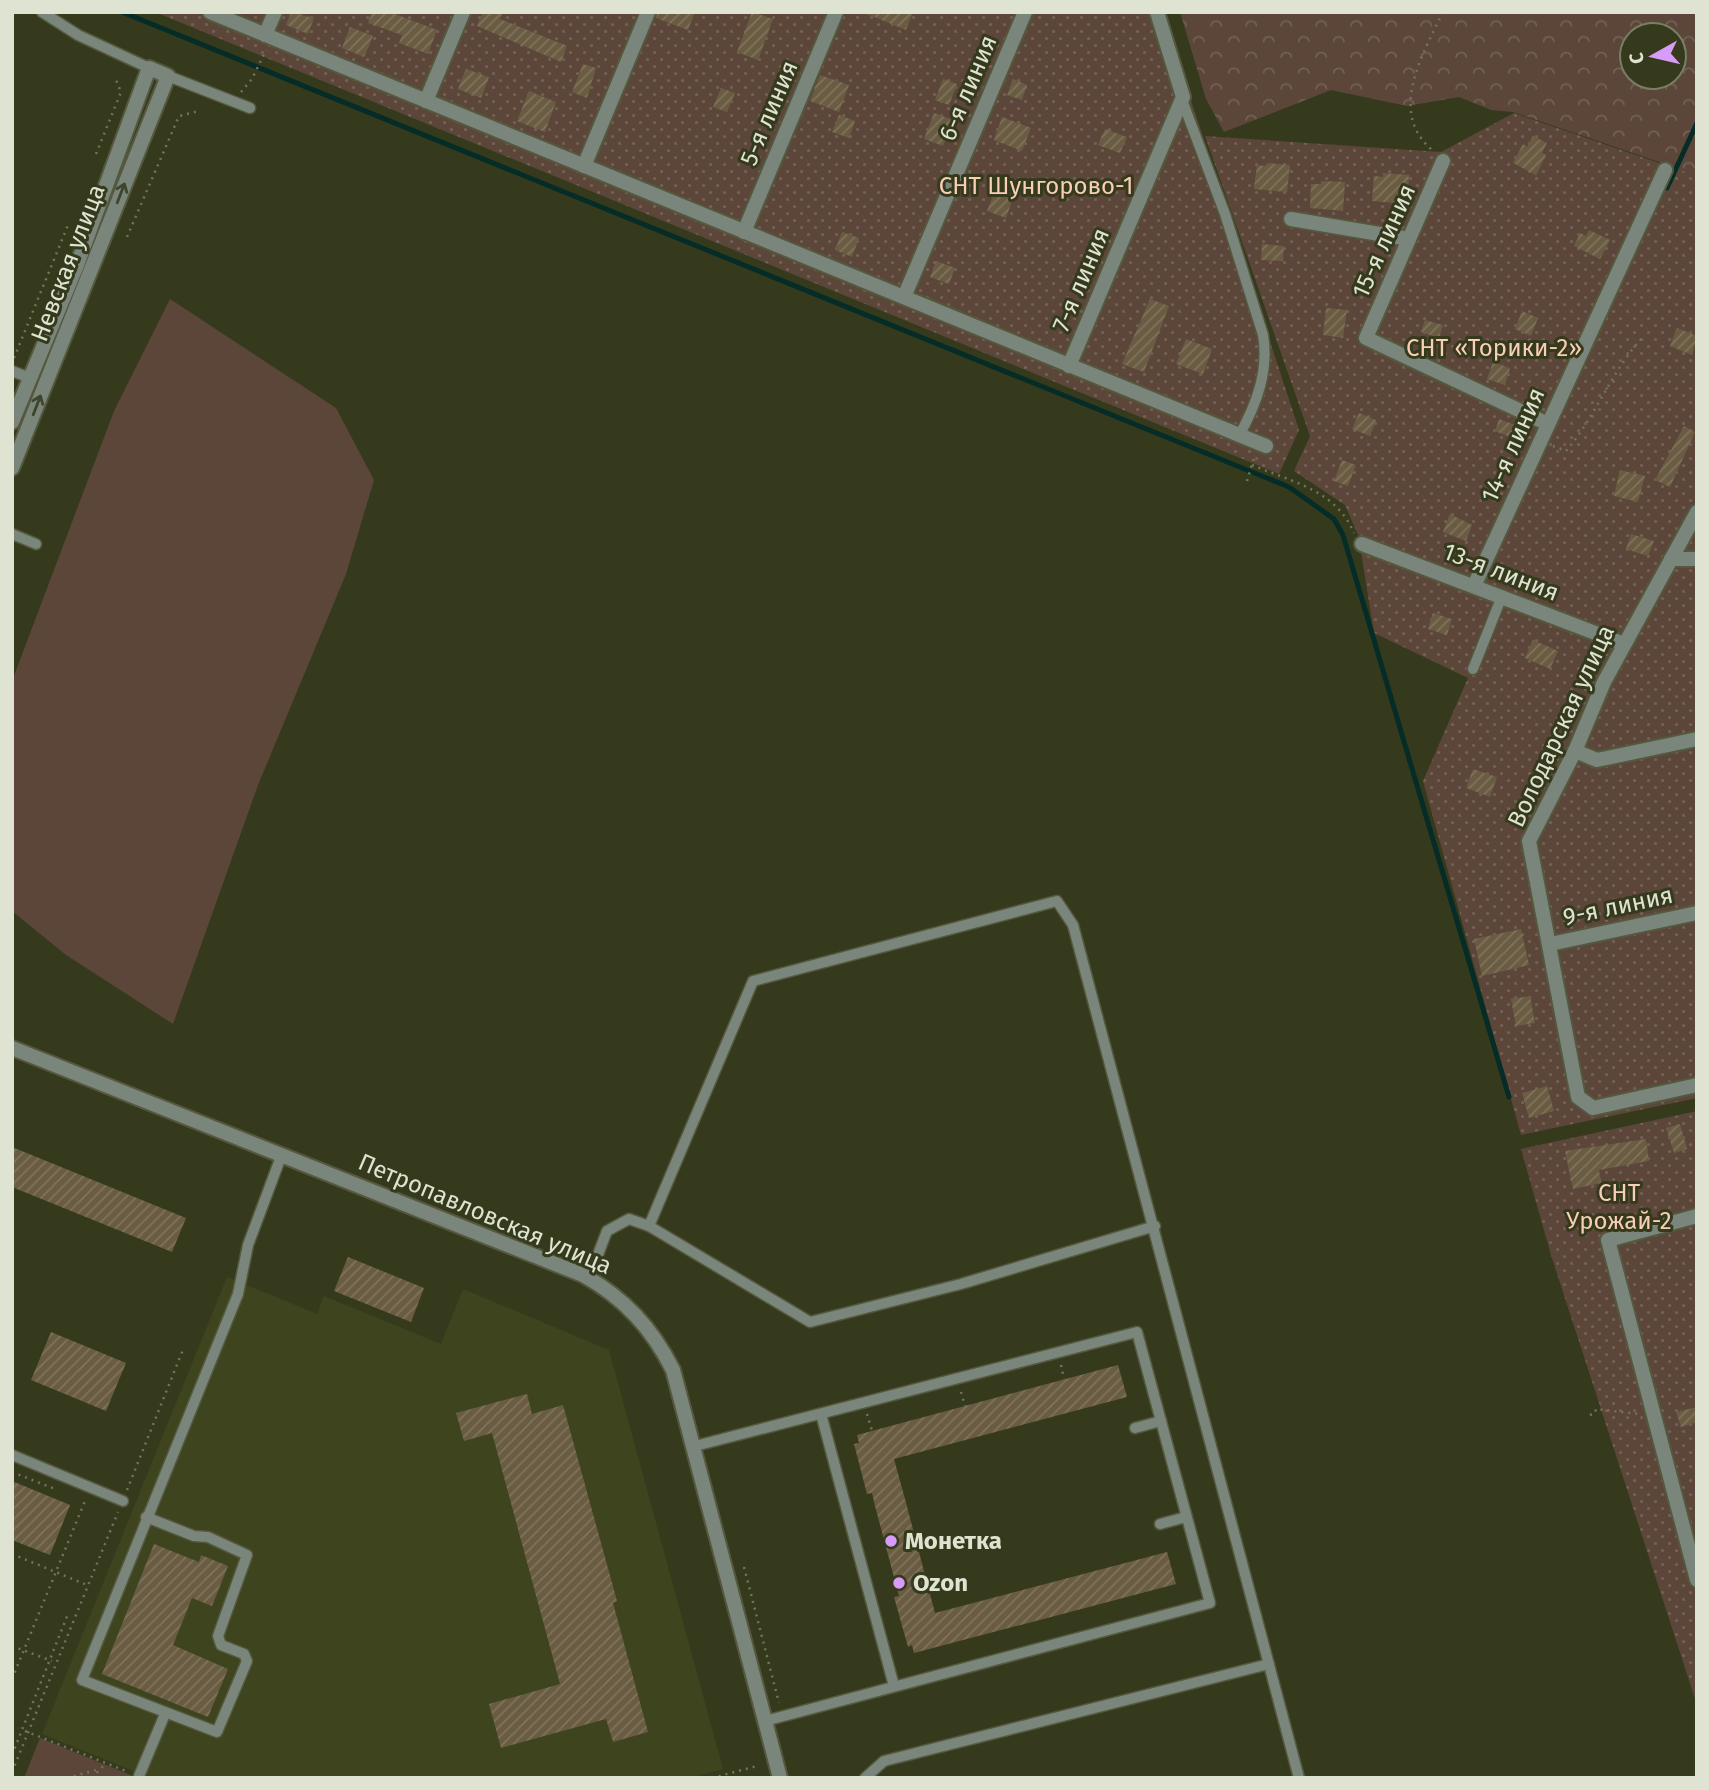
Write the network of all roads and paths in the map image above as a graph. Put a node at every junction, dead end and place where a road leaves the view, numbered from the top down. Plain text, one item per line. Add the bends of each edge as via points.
1 (42, 12) edge
2 (210, 12) edge
3 (275, 12) edge
4 (463, 12) edge
5 (648, 12) edge
6 (836, 12) edge
7 (1025, 12) edge
8 (1157, 12) edge
9 (1443, 12) edge
10 (265, 35) junction
11 (262, 57) dead end
12 (149, 68) junction
13 (168, 76) junction
14 (116, 80) dead end
15 (240, 94) dead end
16 (1183, 98) junction
17 (426, 101) junction
18 (250, 108) dead end
19 (199, 111) dead end
20 (96, 154) dead end
21 (1443, 161) joint
22 (584, 166) junction
23 (1665, 170) dead end
24 (1291, 219) dead end
25 (68, 225) dead end
26 (744, 232) junction
27 (127, 237) dead end
28 (1409, 240) junction
29 (904, 297) junction
30 (1642, 338) dead end
31 (12, 362) edge
32 (1069, 366) junction
33 (12, 371) edge
34 (30, 378) junction
35 (12, 422) edge
36 (1548, 424) junction
37 (1240, 434) junction
38 (1540, 440) junction
39 (1266, 446) dead end
40 (12, 468) edge
41 (1247, 481) dead end
42 (1697, 512) edge
43 (12, 534) edge
44 (1357, 542) joint
45 (36, 544) dead end
46 (1671, 559) junction
47 (1697, 559) edge
48 (1474, 586) junction
49 (1502, 596) junction
50 (1624, 644) junction
51 (1473, 669) dead end
52 (1697, 739) edge
53 (1575, 751) junction
54 (1697, 913) edge
55 (1550, 944) junction
56 (12, 1048) edge
57 (1697, 1085) edge
58 (282, 1154) junction
59 (1697, 1216) edge
60 (649, 1226) junction
61 (1154, 1226) junction
62 (589, 1278) junction
63 (184, 1348) dead end
64 (1060, 1362) dead end
65 (1065, 1380) dead end
66 (960, 1389) dead end
67 (965, 1406) dead end
68 (1653, 1412) junction
69 (821, 1414) junction
70 (867, 1415) dead end
71 (1590, 1415) dead end
72 (1161, 1421) junction
73 (1135, 1428) dead end
74 (872, 1431) dead end
75 (695, 1446) junction
76 (12, 1455) edge
77 (85, 1501) dead end
78 (123, 1501) junction
79 (146, 1517) junction
80 (1186, 1517) junction
81 (1160, 1524) dead end
82 (12, 1554) edge
83 (744, 1567) dead end
84 (56, 1572) junction
85 (1697, 1580) edge
86 (88, 1585) junction
87 (68, 1614) dead end
88 (12, 1646) edge
89 (24, 1651) junction
90 (50, 1660) junction
91 (56, 1662) junction
92 (1269, 1664) junction
93 (12, 1679) edge
94 (894, 1686) junction
95 (780, 1708) dead end
96 (165, 1714) junction
97 (765, 1721) junction
98 (12, 1726) edge
99 (19, 1728) dead end
100 (26, 1731) junction
101 (12, 1755) edge
102 (106, 1763) junction
103 (757, 1766) dead end
104 (100, 1769) junction
105 (12, 1772) edge
106 (97, 1776) edge
107 (139, 1776) edge
108 (67, 1778) edge
109 (92, 1778) edge
110 (712, 1778) edge
111 (780, 1778) edge
112 (865, 1778) edge
113 (1299, 1778) edge

1 - 12 lane via 78,36
2 - 10 street
3 - 10 street
4 - 17 street
5 - 22 street
6 - 26 street, 5-я линия
7 - 29 street, 6-я линия
8 - 16 street
9 - 21 path via 1412,85 1410,110 1419,138
10 - 17 street
11 - 15 path
12 - 13 street
12 - 34 street, Невская улица
13 - 18 lane
40 -> 13 street, Невская улица
14 - 20 path via 121,93
16 - 32 street, 7-я линия
16 - 37 lane via 1264,335 1264,372
17 - 22 street
19 - 27 path via 179,116
21 - 28 street, 15-я линия
22 - 26 street
23 - 36 street, 14-я линия
24 - 28 street
25 - 31 path
26 - 29 street
28 - 36 street, 15-я линия via 1366,338
29 - 32 street
30 - 38 path via 1566,451
32 - 37 street
33 - 34 lane
34 - 35 street, Невская улица
36 - 38 street, 14-я линия
37 - 39 street
38 - 48 street, 14-я линия
41 - 44 path via 1253,465 1291,477 1335,504 1347,517
42 - 46 street, Володарская улица
43 - 45 lane
44 - 48 street, 13-я линия
46 - 47 street
46 - 50 street, Володарская улица
48 - 49 street, 13-я линия
49 - 50 street, 13-я линия
49 - 51 lane
50 - 53 street, Володарская улица
52 - 53 street via 1597,760
53 - 55 street, Володарская улица via 1529,841
54 - 55 street, 9-я линия
55 - 57 street, Володарская улица via 1578,1097 1593,1108
56 - 58 street, Петропавловская улица
58 - 62 street, Петропавловская улица
58 - 79 lane via 248,1245 238,1294
59 - 68 street via 1608,1240
60 - 61 lane via 810,1322
60 - 61 lane via 753,981 1057,901 1073,925
60 - 62 lane via 628,1219 607,1231
61 - 92 lane
62 - 75 street, Петропавловская улица via 616,1294 662,1348
63 - 78 path
64 - 65 path
66 - 67 path
68 - 71 path via 1634,1415 1596,1409
68 - 85 street
69 - 72 lane via 1137,1332
69 - 75 lane
69 - 94 lane
70 - 74 path
72 - 73 lane
72 - 80 lane
75 - 97 street, Петропавловская улица
76 - 78 lane
77 - 84 path
78 - 86 path
79 - 96 lane via 82,1680
79 - 96 lane via 247,1555 218,1636 221,1646 244,1654 247,1661 220,1730 209,1731
80 - 81 lane
80 - 94 lane via 1210,1603
82 - 84 path
83 - 95 path
84 - 86 path
84 - 89 path
86 - 91 path
87 - 90 path
88 - 89 path
89 - 90 path
89 - 93 path
90 - 91 path
90 - 101 path
91 - 100 path
92 - 112 lane via 884,1761
92 - 113 lane
94 - 97 lane
96 - 107 lane
97 - 111 street, Петропавловская улица
98 - 99 path
100 - 102 path
100 - 105 path
102 - 104 path
102 - 107 path
103 - 110 path
104 - 106 path
104 - 108 path
106 - 109 path

